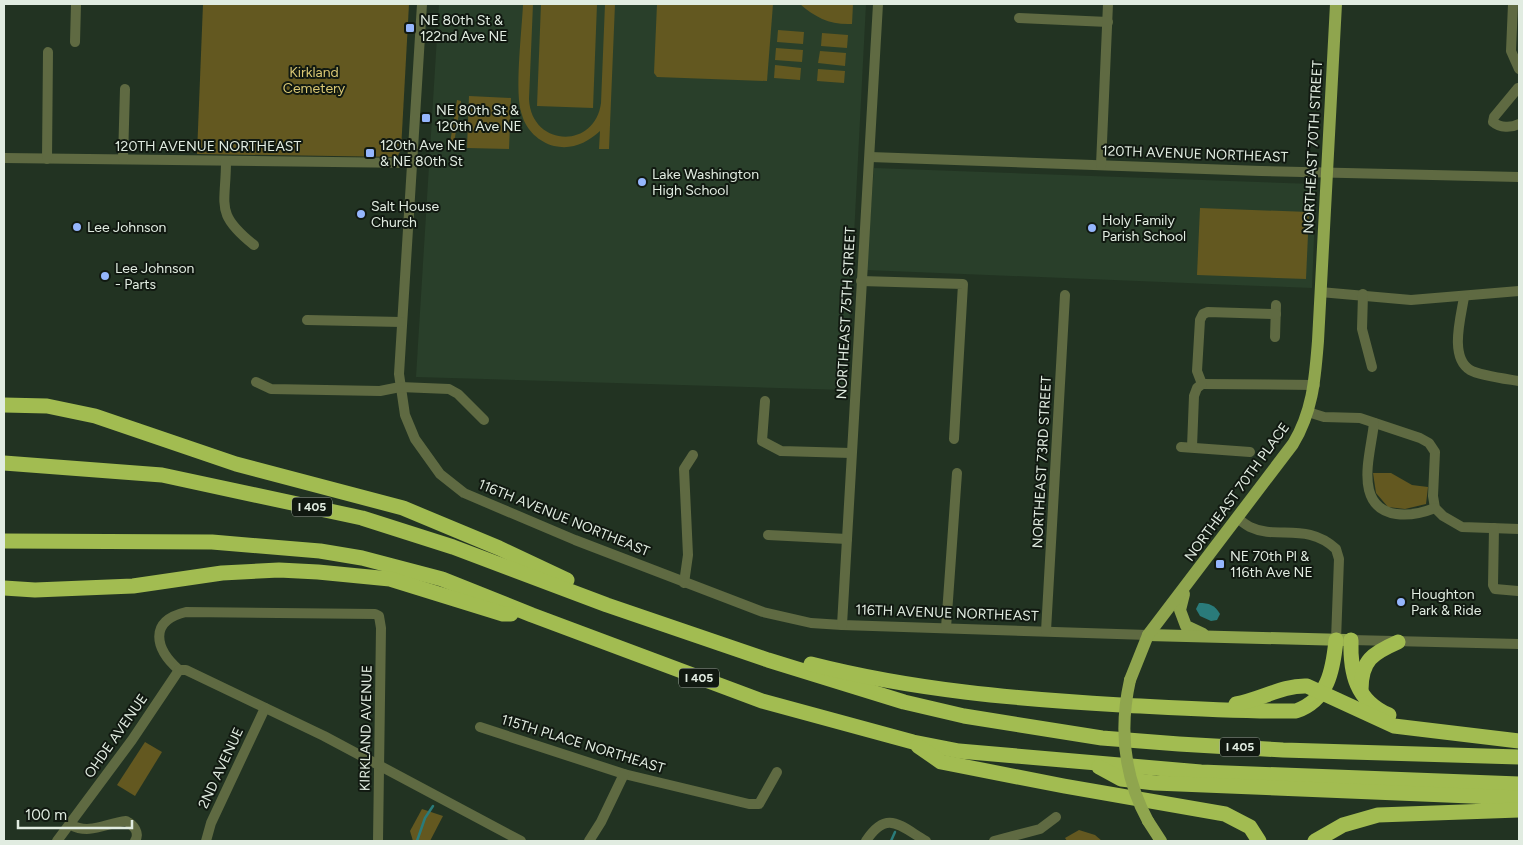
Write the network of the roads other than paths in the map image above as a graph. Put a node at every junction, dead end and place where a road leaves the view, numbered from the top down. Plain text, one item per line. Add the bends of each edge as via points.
1 (76, 4) edge
2 (422, 4) edge
3 (878, 4) edge
4 (1108, 4) edge
5 (1336, 4) edge
6 (1513, 4) edge
7 (1019, 18) dead end
8 (1108, 22) junction
9 (75, 42) dead end
10 (48, 52) dead end
11 (1519, 69) edge
12 (125, 89) dead end
13 (1519, 89) edge
14 (1519, 124) edge
15 (870, 156) junction
16 (4, 158) edge
17 (47, 159) junction
18 (123, 159) junction
19 (226, 160) junction
20 (413, 163) junction
21 (1101, 165) junction
22 (1326, 172) junction
23 (1519, 177) edge
24 (254, 244) dead end
25 (861, 281) junction
26 (1519, 291) edge
27 (1320, 292) junction
28 (1363, 294) junction
29 (1065, 295) dead end
30 (1464, 297) junction
31 (307, 320) dead end
32 (401, 322) junction
33 (1275, 337) dead end
34 (1372, 367) dead end
35 (256, 382) dead end
36 (1519, 382) edge
37 (1202, 384) junction
38 (1315, 385) junction
39 (400, 387) junction
40 (765, 401) dead end
41 (4, 405) edge
42 (1308, 412) junction
43 (484, 420) dead end
44 (1374, 423) junction
45 (954, 439) dead end
46 (1250, 452) dead end
47 (852, 453) junction
48 (693, 456) dead end
49 (4, 462) edge
50 (957, 473) dead end
51 (1435, 508) junction
52 (1237, 518) junction
53 (1494, 528) junction
54 (1519, 529) edge
55 (768, 535) dead end
56 (846, 539) junction
57 (4, 541) edge
58 (684, 583) junction
59 (4, 588) edge
60 (1186, 588) junction
61 (1518, 591) edge
62 (607, 605) junction
63 (532, 615) junction
64 (842, 624) junction
65 (946, 628) junction
66 (1046, 631) junction
67 (1148, 635) junction
68 (1210, 636) junction
69 (1343, 640) junction
70 (1398, 642) junction
71 (1519, 644) edge
72 (768, 660) junction
73 (179, 670) junction
74 (1361, 690) junction
75 (1323, 692) junction
76 (265, 708) junction
77 (1198, 709) junction
78 (480, 727) dead end
79 (1519, 731) edge
80 (1519, 741) edge
81 (913, 742) junction
82 (1519, 757) edge
83 (1093, 764) junction
84 (378, 765) junction
85 (778, 772) dead end
86 (624, 774) junction
87 (1519, 784) edge
88 (1519, 798) edge
89 (1519, 810) edge
90 (1056, 817) dead end
91 (71, 825) junction
92 (57, 841) edge
93 (135, 841) edge
94 (206, 841) edge
95 (378, 841) edge
96 (521, 841) edge
97 (589, 841) edge
98 (866, 841) edge
99 (926, 841) edge
100 (994, 841) edge
101 (1161, 841) edge
102 (1259, 841) edge
103 (1315, 841) edge

1 - 9 street
2 - 20 street, 116TH AVENUE NORTHEAST
3 - 15 street, NORTHEAST 75TH STREET
4 - 8 street
5 - 22 main road, NORTHEAST 70TH STREET
6 - 11 street via 1511,51
7 - 8 street
8 - 21 street
10 - 17 street
12 - 18 street
13 - 14 street via 1494,116 1493,122 1498,126
15 - 21 street, 120TH AVENUE NORTHEAST
15 - 25 street, NORTHEAST 75TH STREET
16 - 17 street, 120TH AVENUE NORTHEAST
17 - 18 street, 120TH AVENUE NORTHEAST
18 - 19 street, 120TH AVENUE NORTHEAST
19 - 20 street, 120TH AVENUE NORTHEAST
19 - 24 street via 224,205 227,218 234,229
20 - 32 street, 116TH AVENUE NORTHEAST
21 - 22 street, 120TH AVENUE NORTHEAST
22 - 23 street, 120TH AVENUE NORTHEAST
22 - 27 main road, NORTHEAST 70TH STREET
25 - 45 street via 963,284
25 - 47 street, NORTHEAST 75TH STREET
26 - 30 street
27 - 28 street
27 - 38 main road, NORTHEAST 70TH PLACE
28 - 30 street via 1411,300
28 - 34 street via 1362,329
29 - 66 street, NORTHEAST 73RD STREET
30 - 36 street via 1458,352 1464,364 1471,371
31 - 32 street
32 - 39 street, 116TH AVENUE NORTHEAST
33 - 37 street via 1276,310 1203,314 1197,371
35 - 39 street via 271,389 380,391
37 - 38 street
37 - 46 street via 1194,396 1187,447
38 - 42 main road, NORTHEAST 70TH PLACE
39 - 43 street via 449,390 458,394
39 - 58 street, 116TH AVENUE NORTHEAST via 405,415 419,446 440,474 464,493
40 - 47 street via 762,441 781,451
41 - 62 highway via 46,406 95,416 236,464 402,508 560,576 594,593
42 - 44 street via 1324,417 1360,418
42 - 52 main road, NORTHEAST 70TH PLACE via 1293,444
44 - 51 street via 1420,438 1436,452 1432,485
44 - 51 street via 1368,481 1373,499 1381,509 1401,515
47 - 56 street, NORTHEAST 75TH STREET
48 - 58 street via 684,470 688,555
49 - 62 highway, I 405 via 162,475 362,518 453,547
50 - 65 street
51 - 53 street via 1451,523 1462,527
52 - 60 main road, NORTHEAST 70TH PLACE
52 - 69 street via 1261,530 1305,533 1336,549 1340,559
53 - 54 street
53 - 61 street via 1492,586
55 - 56 street
56 - 64 street, NORTHEAST 75TH STREET
57 - 63 highway, I 405 via 212,542 320,551 362,558 442,579
58 - 64 street, 116TH AVENUE NORTHEAST via 782,618
59 - 63 highway via 133,586 222,573 279,570 390,579 503,614
60 - 67 main road, NORTHEAST 70TH PLACE
60 - 68 main road via 1180,610 1186,626
62 - 72 highway, I 405
63 - 81 highway, I 405 via 762,701
64 - 65 street, 116TH AVENUE NORTHEAST
65 - 66 street, 116TH AVENUE NORTHEAST
66 - 67 street, 116TH AVENUE NORTHEAST
67 - 68 main road, 116TH AVENUE NORTHEAST
67 - 101 main road, NORTHEAST 70TH PLACE, bridge via 1130,680 1124,722 1125,752 1131,781 1148,821
68 - 69 main road, 116TH AVENUE NORTHEAST
69 - 70 street, 116TH AVENUE NORTHEAST
69 - 74 highway
69 - 75 highway
70 - 71 street, 116TH AVENUE NORTHEAST
70 - 74 highway via 1373,654 1368,660 1363,669
72 - 77 highway via 788,658 920,687 1026,699
72 - 82 highway, I 405 via 904,702 1020,726 1102,738 1282,750
73 - 76 street via 186,670
73 - 84 street, KIRKLAND AVENUE via 161,651 160,632 164,622 173,615 186,612 375,614 379,616 381,628
73 - 91 street, OHDE AVENUE
74 - 79 highway via 1373,706 1390,715
75 - 77 highway via 1312,687 1295,686 1249,702
75 - 77 highway via 1296,711
75 - 80 highway via 1394,726
76 - 84 street
76 - 94 street, 2ND AVENUE via 211,823
78 - 86 street, 115TH PLACE NORTHEAST
81 - 83 highway, I 405 via 975,753
81 - 102 highway via 941,762 1225,814 1250,827
83 - 87 highway, I 405 via 1201,772
83 - 88 highway via 1121,779 1154,783
84 - 95 street, KIRKLAND AVENUE
84 - 96 street
85 - 86 street, 115TH PLACE NORTHEAST via 759,804
86 - 97 street
89 - 103 highway via 1378,815 1343,825
90 - 100 street via 1040,829
91 - 92 street, OHDE AVENUE
91 - 93 street via 80,830 126,821 135,829
98 - 99 street via 875,828 886,823 896,823

